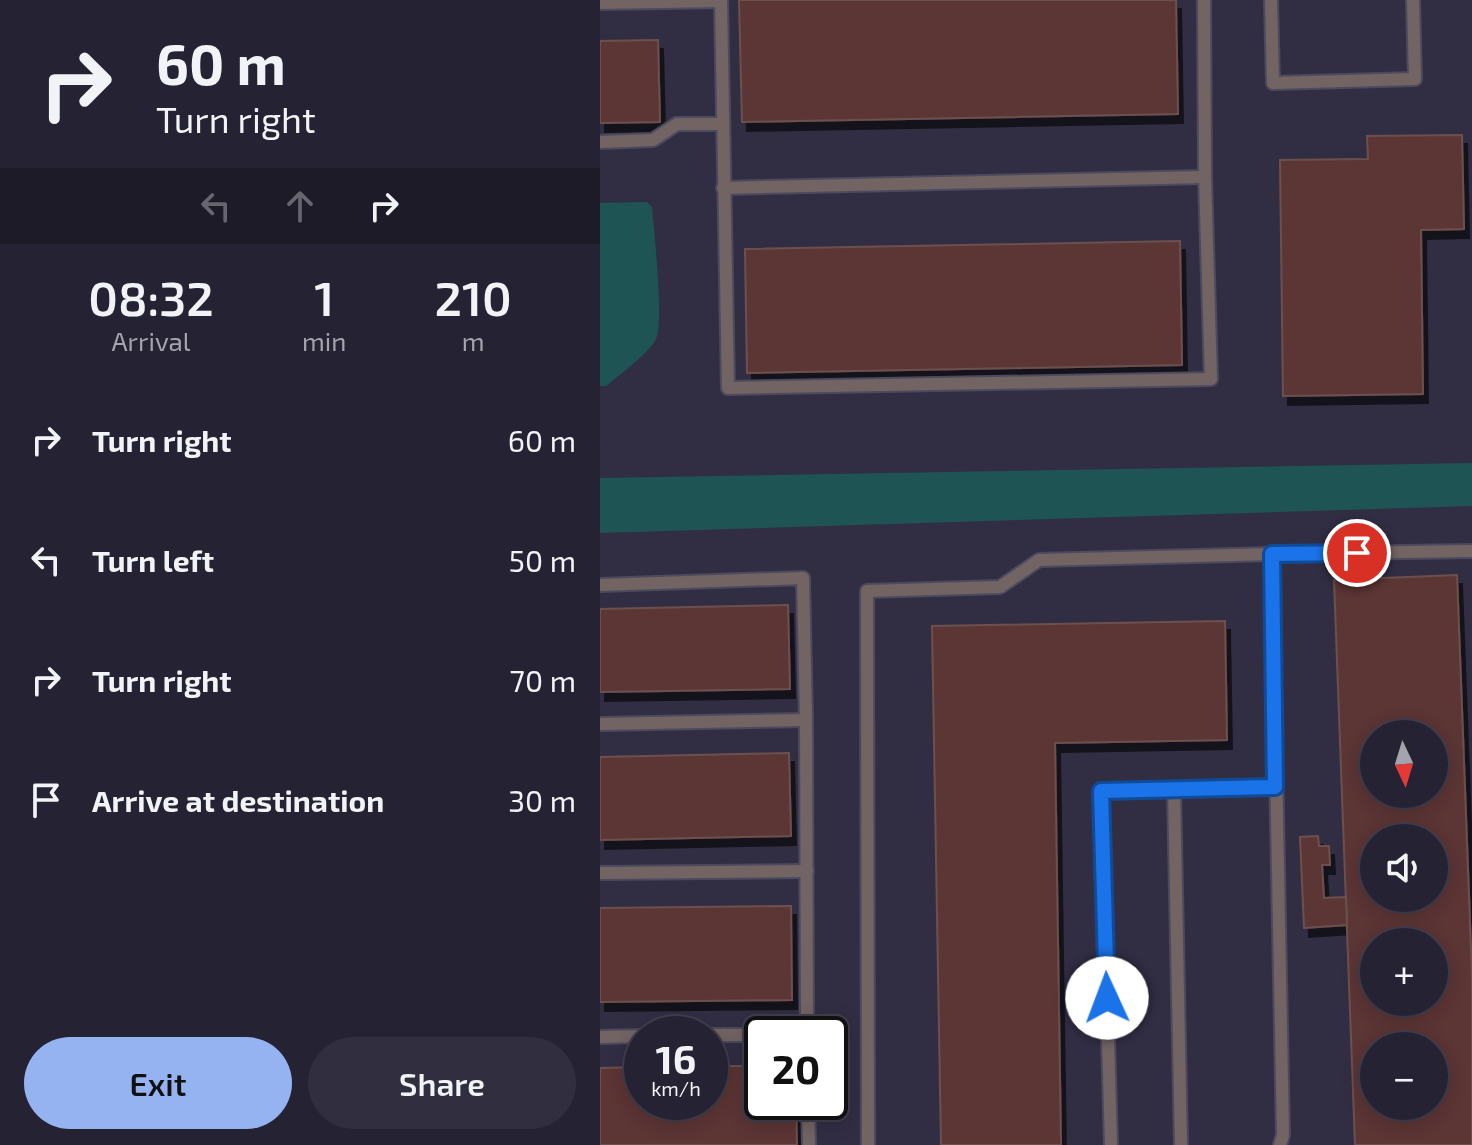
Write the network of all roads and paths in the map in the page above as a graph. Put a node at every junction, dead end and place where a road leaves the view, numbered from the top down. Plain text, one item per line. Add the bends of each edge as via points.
1 (721, 0) edge
2 (1204, 0) edge
3 (1271, 0) edge
4 (1413, 0) edge
5 (600, 3) edge
6 (723, 124) junction
7 (600, 142) edge
8 (1205, 177) junction
9 (723, 188) junction
10 (1472, 551) edge
11 (1272, 554) junction
12 (600, 585) edge
13 (806, 720) junction
14 (600, 724) edge
15 (1275, 787) junction
16 (1174, 790) junction
17 (807, 871) junction
18 (600, 873) edge
19 (807, 1016) edge
20 (624, 1036) edge
21 (600, 1037) edge
22 (808, 1120) edge
23 (809, 1145) edge
24 (868, 1145) edge
25 (1111, 1145) edge
26 (1181, 1145) edge
27 (1280, 1145) edge

1 - 5 lane
1 - 6 lane
2 - 8 lane
3 - 4 lane via 1273,83 1415,79
6 - 7 lane via 677,124 653,140
6 - 9 lane
8 - 9 lane
8 - 9 lane via 1211,379 728,388
10 - 11 lane
11 - 15 lane
11 - 24 lane via 1039,560 1000,587 867,591
12 - 13 lane via 803,578
13 - 14 lane
13 - 17 lane
15 - 16 lane
15 - 27 lane
16 - 25 lane via 1101,791
16 - 26 lane
17 - 18 lane
17 - 19 lane
20 - 21 lane
22 - 23 lane

